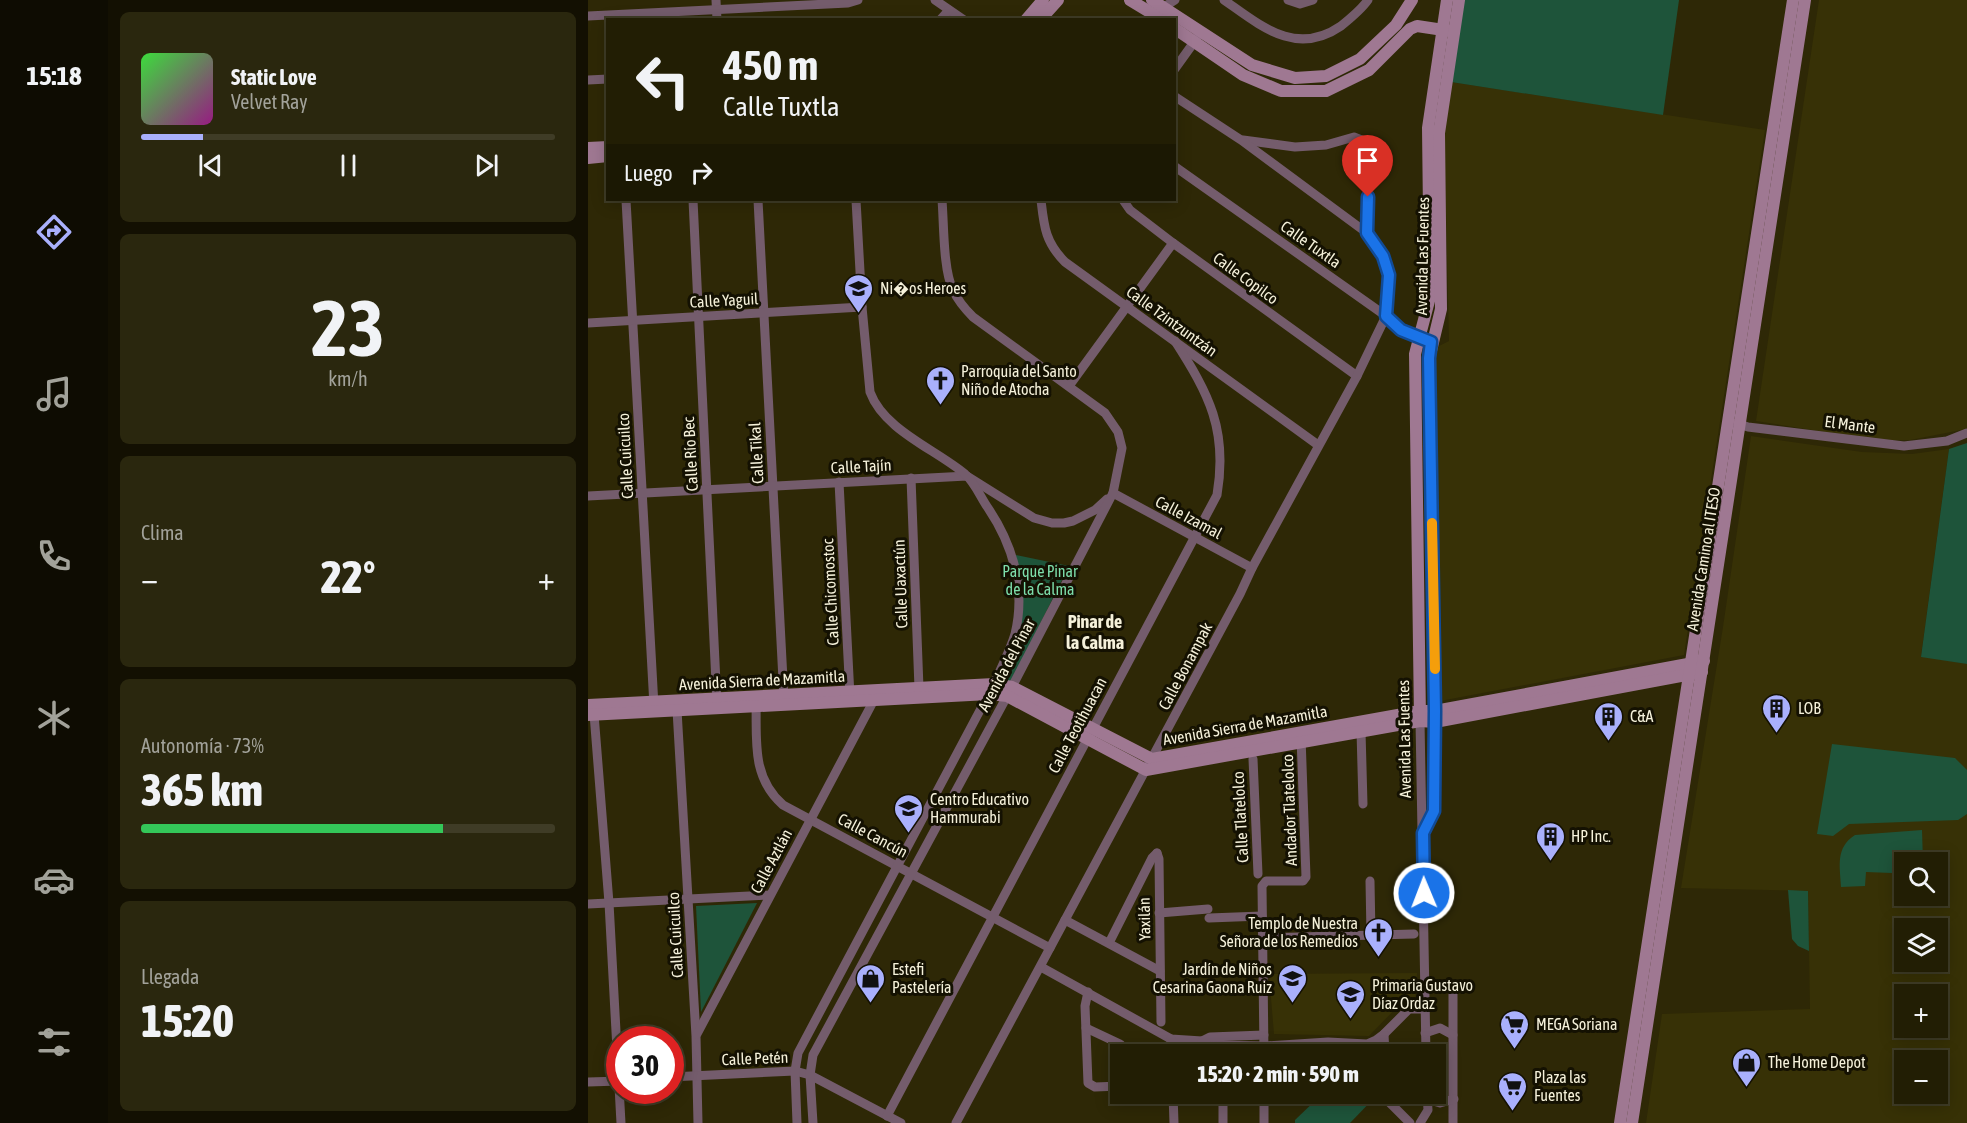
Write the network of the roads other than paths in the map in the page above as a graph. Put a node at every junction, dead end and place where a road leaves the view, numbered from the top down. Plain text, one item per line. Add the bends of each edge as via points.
1 (858, 0) edge
2 (935, 0) edge
3 (1058, 0) edge
4 (1130, 0) edge
5 (1224, 0) edge
6 (1288, 0) edge
7 (1313, 0) edge
8 (1368, 0) edge
9 (1412, 0) edge
10 (1447, 0) edge
11 (1459, 0) edge
12 (1793, 0) edge
13 (1805, 0) edge
14 (1038, 2) edge
15 (716, 4) edge
16 (1160, 7) edge
17 (949, 10) junction
18 (588, 16) edge
19 (942, 18) edge
20 (961, 18) edge
21 (1027, 18) edge
22 (1042, 18) edge
23 (1174, 18) edge
24 (1176, 20) edge
25 (1176, 29) edge
26 (1448, 31) junction
27 (1198, 37) junction
28 (1176, 67) edge
29 (606, 79) edge
30 (588, 80) edge
31 (1176, 97) edge
32 (1241, 140) junction
33 (606, 147) edge
34 (588, 148) edge
35 (606, 156) edge
36 (588, 158) edge
37 (1176, 167) edge
38 (626, 201) edge
39 (693, 201) edge
40 (758, 201) edge
41 (857, 201) edge
42 (942, 201) edge
43 (1041, 201) edge
44 (1124, 201) edge
45 (1367, 233) junction
46 (1173, 243) junction
47 (1126, 306) junction
48 (862, 307) junction
49 (764, 313) junction
50 (1386, 316) junction
51 (699, 317) junction
52 (633, 320) junction
53 (588, 323) edge
54 (1419, 338) junction
55 (1175, 341) junction
56 (1431, 342) junction
57 (1357, 376) junction
58 (1069, 386) junction
59 (1734, 423) junction
60 (1967, 433) edge
61 (1318, 445) junction
62 (967, 476) junction
63 (911, 478) junction
64 (839, 482) junction
65 (772, 486) junction
66 (707, 489) junction
67 (642, 493) junction
68 (1113, 493) junction
69 (588, 496) edge
70 (1194, 537) junction
71 (1252, 568) junction
72 (1703, 667) junction
73 (1689, 670) junction
74 (919, 688) junction
75 (991, 689) junction
76 (1010, 691) junction
77 (850, 696) junction
78 (784, 700) junction
79 (874, 700) junction
80 (756, 701) junction
81 (717, 703) junction
82 (654, 706) junction
83 (589, 710) edge
84 (677, 710) junction
85 (1420, 716) junction
86 (1435, 716) junction
87 (1361, 731) junction
88 (1090, 734) junction
89 (1301, 737) junction
90 (1253, 759) dead end
91 (1149, 764) junction
92 (1364, 804) dead end
93 (811, 819) junction
94 (1423, 833) junction
95 (898, 866) junction
96 (912, 873) junction
97 (1260, 878) junction
98 (1370, 881) dead end
99 (770, 895) junction
100 (688, 899) junction
101 (609, 903) junction
102 (588, 904) edge
103 (1159, 913) junction
104 (1263, 916) junction
105 (993, 917) junction
106 (1065, 920) junction
107 (1414, 934) dead end
108 (1371, 935) junction
109 (1263, 938) junction
110 (1109, 943) junction
111 (1050, 948) junction
112 (1041, 967) junction
113 (1160, 971) junction
114 (1088, 992) junction
115 (1453, 993) dead end
116 (1425, 1009) junction
117 (1161, 1022) dead end
118 (616, 1026) edge
119 (1086, 1028) junction
120 (1425, 1033) junction
121 (1384, 1034) junction
122 (1264, 1035) junction
123 (1453, 1035) junction
124 (696, 1036) junction
125 (1171, 1039) junction
126 (1328, 1042) joint
127 (1120, 1044) edge
128 (1171, 1044) edge
129 (1208, 1044) edge
130 (1231, 1044) edge
131 (1264, 1044) edge
132 (1312, 1044) edge
133 (1384, 1044) edge
134 (1426, 1044) edge
135 (795, 1071) junction
136 (810, 1075) junction
137 (684, 1076) edge
138 (695, 1076) junction
139 (606, 1081) edge
140 (588, 1082) edge
141 (1110, 1086) edge
142 (1454, 1099) junction
143 (1446, 1101) edge
144 (620, 1104) edge
145 (1173, 1104) edge
146 (1222, 1104) edge
147 (1264, 1104) edge
148 (1391, 1104) edge
149 (1427, 1104) edge
150 (887, 1116) junction
151 (621, 1123) edge
152 (698, 1123) edge
153 (797, 1123) edge
154 (813, 1123) edge
155 (901, 1123) edge
156 (956, 1123) edge
157 (1174, 1123) edge
158 (1223, 1123) edge
159 (1264, 1123) edge
160 (1410, 1123) edge
161 (1420, 1123) edge
162 (1453, 1123) edge
163 (1620, 1123) edge
164 (1632, 1123) edge

1 - 15 street
2 - 17 street
3 - 22 street
4 - 16 street
5 - 8 street via 1275,33 1305,40 1334,30
6 - 7 street via 1300,4
9 - 27 street via 1396,25 1360,59 1326,76 1295,78 1252,65
10 - 26 street, Avenida Las Fuentes
11 - 26 street, Avenida Las Fuentes
12 - 59 street, Avenida Camino al ITESO
13 - 59 street, Avenida Camino al ITESO
14 - 21 street
15 - 18 street
16 - 23 street
17 - 19 street
17 - 20 street
24 - 27 street
25 - 27 street
26 - 27 street via 1410,28 1369,70 1326,91 1281,91 1243,75
26 - 54 street, Avenida Las Fuentes via 1428,128 1430,297
26 - 56 street, Avenida Las Fuentes via 1439,133 1441,309
27 - 28 street
29 - 30 street
31 - 32 street
32 - 45 street
32 - 45 street via 1295,147 1326,145 1354,137 1364,141 1369,160
33 - 34 street
35 - 36 street
37 - 50 street, Calle Tuxtla
38 - 52 street, Calle Cuicuilco
39 - 51 street, Calle Río Bec
40 - 49 street, Calle Tikal
41 - 48 street, Avenida del Pinar
42 - 58 street, Avenida del Pinar via 947,269 961,304 973,317
43 - 47 street, Calle Tzintzuntzán via 1044,226 1054,251
44 - 46 street, Calle Copilco
45 - 50 street via 1387,266
46 - 47 street
46 - 57 street, Calle Copilco
47 - 55 street, Calle Tzintzuntzán
47 - 58 street
48 - 49 street, Calle Yaguil
48 - 62 street, Avenida del Pinar via 870,392 876,405 889,420
49 - 51 street, Calle Yaguil
49 - 65 street, Calle Tikal
50 - 54 street, Calle Tuxtla via 1401,330
50 - 57 street, Calle Bonampak
51 - 52 street, Calle Yaguil
51 - 66 street, Calle Río Bec
52 - 53 street, Calle Yaguil
52 - 67 street, Calle Cuicuilco
54 - 56 street, Calle Tuxtla
54 - 85 street, Avenida Las Fuentes via 1415,354
55 - 61 street, Calle Tzintzuntzán
55 - 70 street, Calle Teotihuacan via 1208,398 1221,453 1216,495
56 - 86 street, Avenida Las Fuentes
57 - 61 street, Calle Bonampak
58 - 68 street, Avenida del Pinar via 1105,413 1118,432 1122,456
59 - 60 street, El Mante via 1904,446 1947,441
59 - 72 street, Avenida Camino al ITESO
59 - 73 street, Avenida Camino al ITESO
61 - 71 street, Calle Bonampak
62 - 63 street, Calle Tajín
62 - 68 street via 1034,518 1052,523 1080,518
62 - 75 street, Avenida del Pinar via 1005,535 1018,582 1015,634
63 - 64 street, Calle Tajín
63 - 74 street, Calle Uaxactún
64 - 65 street, Calle Tajín
64 - 77 street, Calle Chicomostoc
65 - 66 street, Calle Tajín
65 - 78 street, Calle Tikal
66 - 67 street, Calle Tajín
66 - 81 street, Calle Río Bec
67 - 69 street, Calle Tajín
67 - 82 street, Calle Cuicuilco
68 - 70 street, Calle Izamal
68 - 76 street, Avenida del Pinar
70 - 71 street, Calle Izamal
70 - 88 street, Calle Teotihuacan
71 - 91 street, Calle Bonampak
72 - 73 street, Avenida Sierra de Mazamitla
72 - 164 street, Avenida Camino al ITESO
73 - 86 street, Avenida Sierra de Mazamitla
73 - 163 street, Avenida Camino al ITESO
74 - 75 street, Avenida Sierra de Mazamitla
74 - 77 street, Avenida Sierra de Mazamitla
75 - 76 street, Avenida Sierra de Mazamitla
75 - 79 street, Avenida Sierra de Mazamitla
75 - 95 street, Avenida del Pinar
76 - 88 street, Avenida Sierra de Mazamitla
76 - 96 street, Avenida del Pinar
77 - 78 street, Avenida Sierra de Mazamitla
77 - 79 street, Avenida Sierra de Mazamitla
78 - 80 street, Avenida Sierra de Mazamitla
79 - 93 street, Calle Aztlán
80 - 81 street, Avenida Sierra de Mazamitla
80 - 93 street, Calle Cancún via 762,780 783,805
81 - 82 street, Avenida Sierra de Mazamitla
81 - 84 street, Avenida Sierra de Mazamitla
82 - 83 street, Avenida Sierra de Mazamitla
82 - 84 street, Avenida Sierra de Mazamitla
83 - 101 street
84 - 100 street, Calle Cuicuilco
85 - 86 street, Avenida Sierra de Mazamitla
85 - 87 street, Avenida Sierra de Mazamitla
85 - 89 street, Avenida Sierra de Mazamitla
85 - 94 street, Avenida Las Fuentes
86 - 94 street, Avenida Las Fuentes via 1434,811
87 - 89 street, Avenida Sierra de Mazamitla
87 - 92 street
88 - 91 street, Avenida Sierra de Mazamitla
88 - 105 street, Calle Teotihuacan
89 - 91 street, Avenida Sierra de Mazamitla
89 - 97 street, Andador Tlatelolco via 1306,877 1302,881
90 - 97 street, Calle Tlatelolco
91 - 106 street, Calle Bonampak
93 - 95 street, Calle Cancún
93 - 99 street, Calle Aztlán
94 - 116 street, Avenida Las Fuentes
95 - 96 street, Calle Cancún
95 - 135 street, Avenida del Pinar via 798,1053
96 - 105 street, Calle Cancún
96 - 136 street, Avenida del Pinar via 813,1055
97 - 104 street, Calle Tlatelolco
98 - 108 street
99 - 100 street
99 - 124 street, Calle Aztlán
100 - 101 street
100 - 124 street, Calle Cuicuilco
101 - 102 street
101 - 118 street
103 - 104 street
103 - 110 street, Yaxilán via 1157,854
103 - 113 street, Yaxilán
104 - 109 street, Calle Tlatelolco
105 - 111 street, Calle Cancún
105 - 150 street, Calle Teotihuacan
106 - 110 street
106 - 111 street, Calle Bonampak
107 - 108 street
108 - 109 street
109 - 122 street, Calle Tlatelolco
110 - 113 street
111 - 112 street, Calle Bonampak
112 - 114 street
112 - 156 street, Calle Bonampak
113 - 117 street, Yaxilán
114 - 119 street
114 - 125 street
115 - 123 street
116 - 120 street, Avenida Las Fuentes
116 - 121 street via 1409,1009
119 - 127 street
119 - 141 street via 1090,1085
120 - 123 street via 1440,1028
120 - 134 street, Avenida Las Fuentes
121 - 126 street via 1367,1044
121 - 133 street
122 - 130 street
122 - 131 street, Calle Tlatelolco
123 - 142 street
124 - 138 street, Calle Cuicuilco
125 - 128 street
125 - 129 street
126 - 132 street
135 - 136 street, Calle Petén
135 - 138 street, Calle Petén
135 - 153 street, Avenida del Pinar
136 - 150 street, Calle Petén
136 - 154 street, Avenida del Pinar
137 - 138 street, Calle Petén
138 - 152 street, Calle Cuicuilco
139 - 140 street
142 - 143 street
142 - 162 street
144 - 151 street
145 - 157 street
146 - 158 street
147 - 159 street
148 - 160 street
149 - 161 street via 1427,1115
150 - 155 street, Calle Petén

